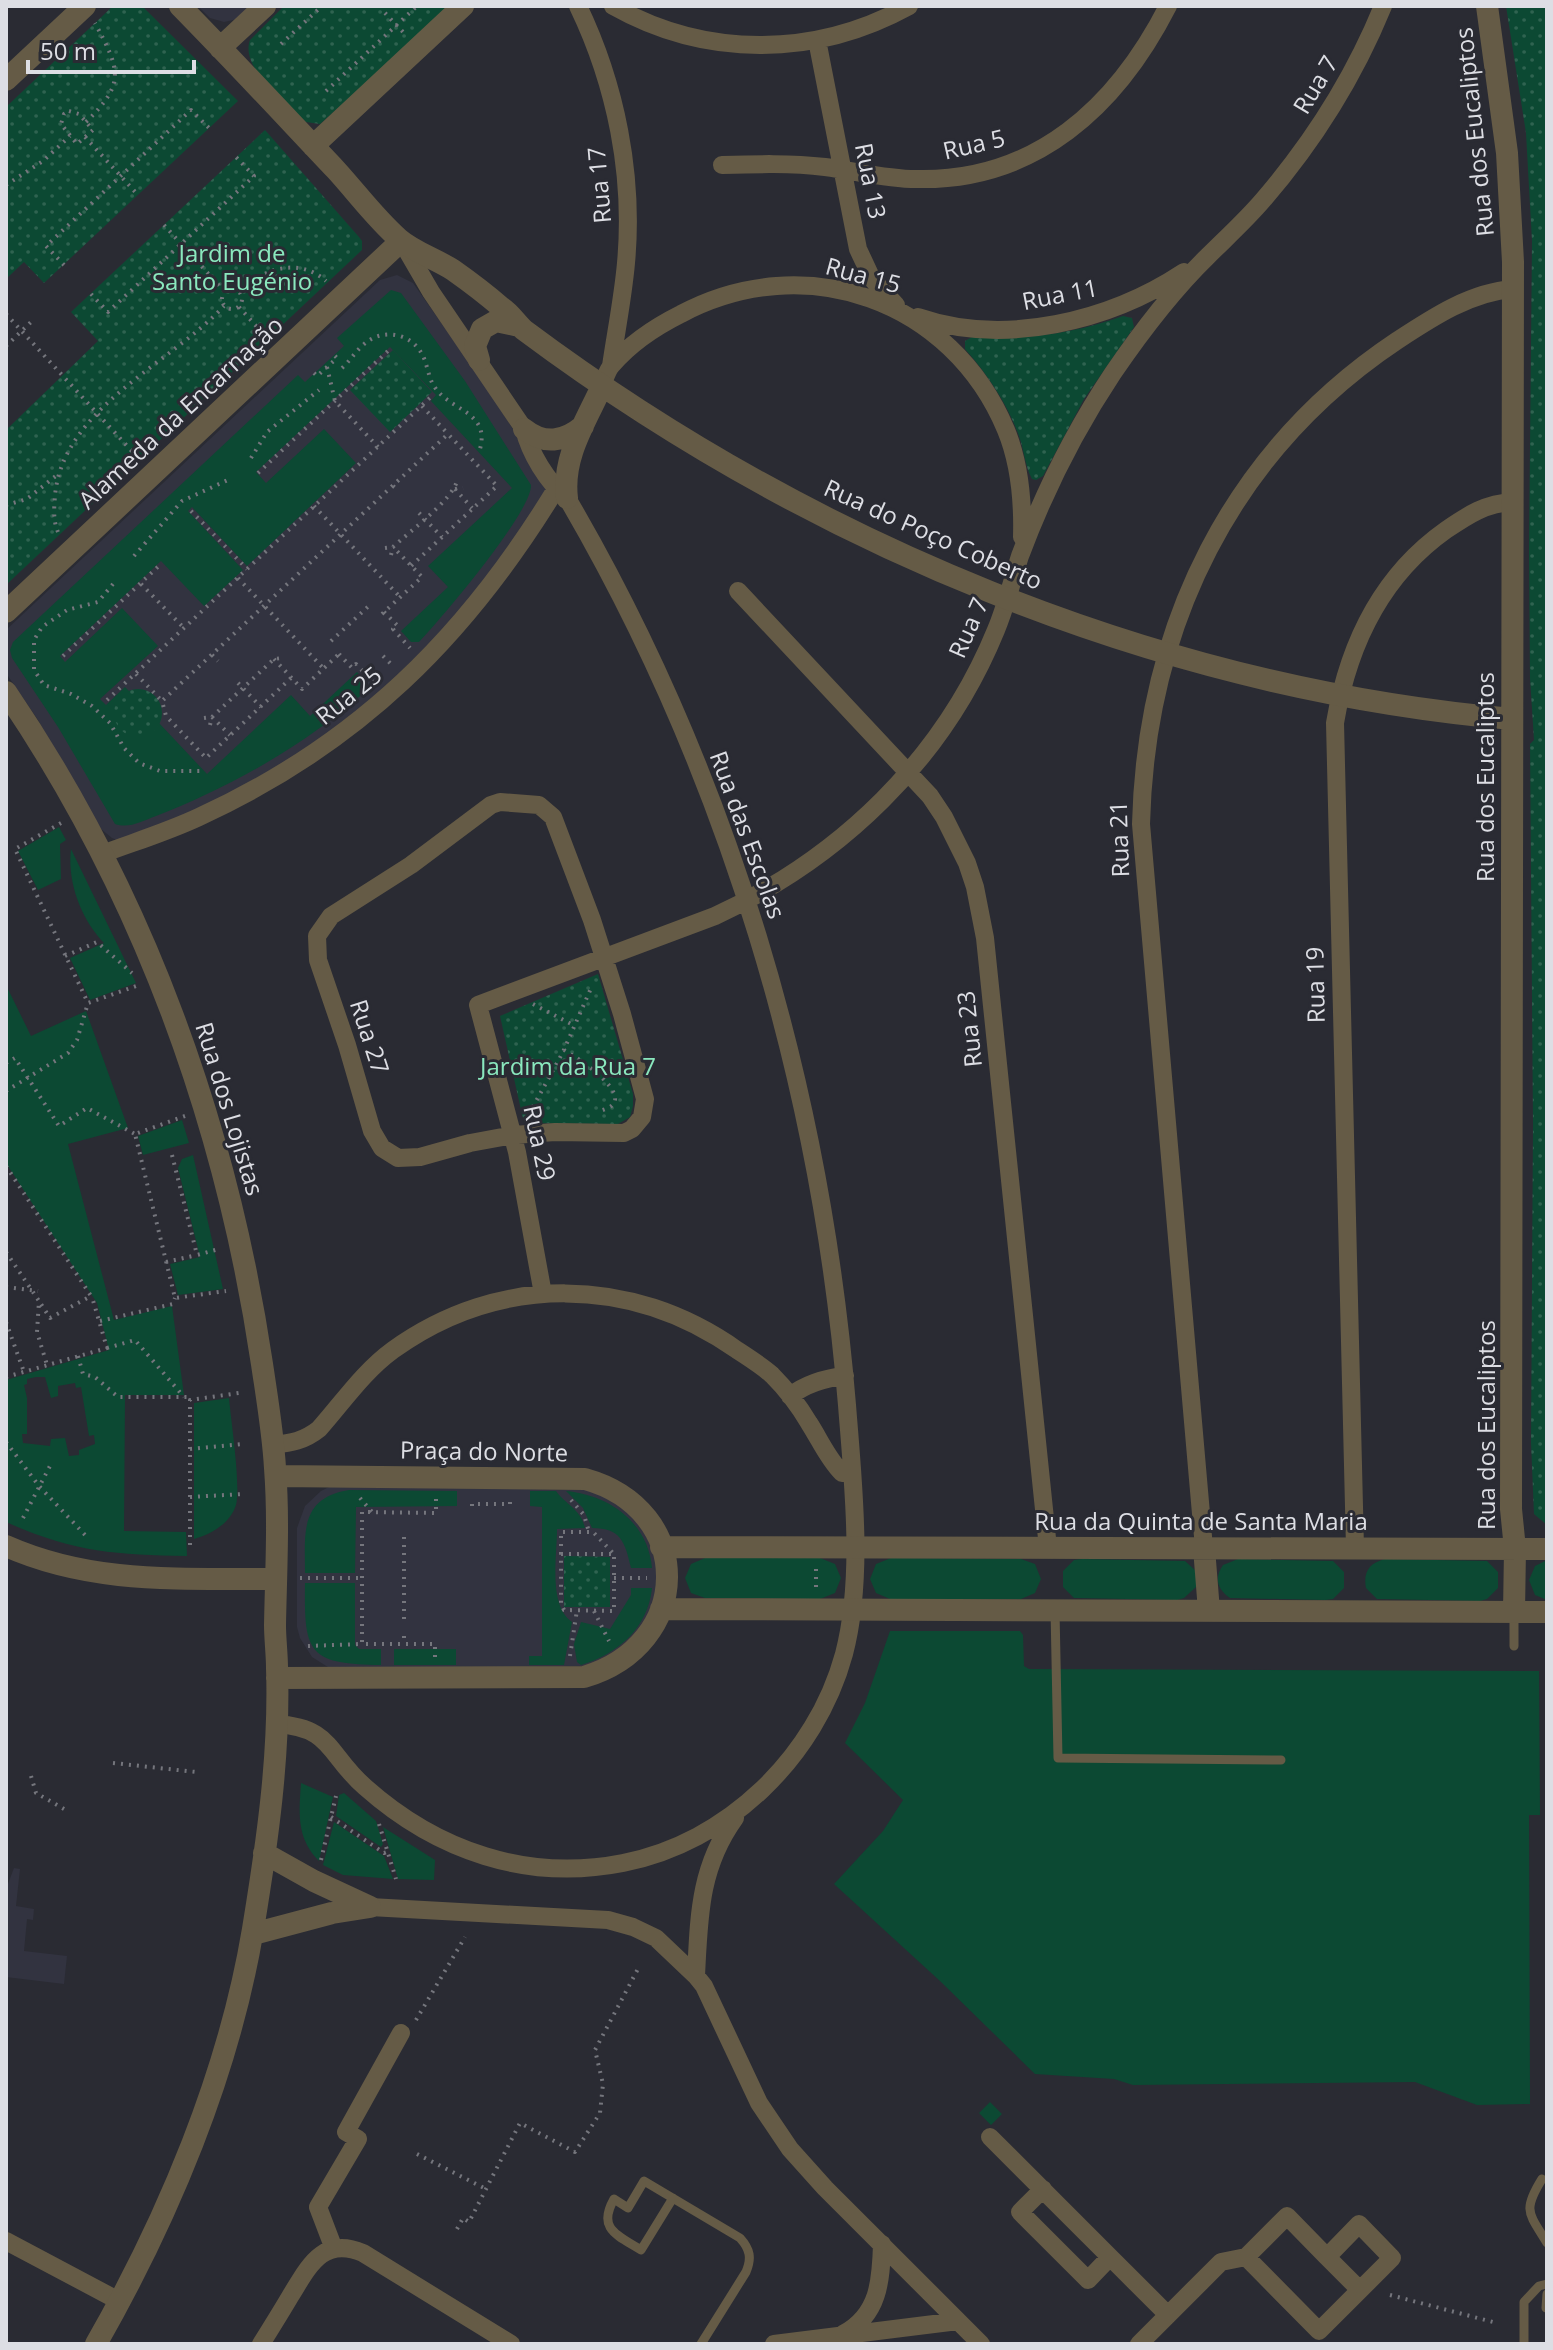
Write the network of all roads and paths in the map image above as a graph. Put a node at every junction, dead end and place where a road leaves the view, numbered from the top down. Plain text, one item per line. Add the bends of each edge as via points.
1 (180, 6) edge
2 (265, 6) edge
3 (322, 6) edge
4 (417, 6) edge
5 (463, 6) edge
6 (578, 6) edge
7 (613, 6) edge
8 (909, 6) edge
9 (1168, 6) edge
10 (1383, 6) edge
11 (1487, 6) edge
12 (88, 12) edge
13 (385, 13) dead end
14 (396, 25) junction
15 (410, 39) dead end
16 (817, 40) junction
17 (281, 44) dead end
18 (220, 48) junction
19 (6, 80) edge
20 (326, 91) dead end
21 (86, 122) junction
22 (209, 128) dead end
23 (70, 136) junction
24 (85, 137) junction
25 (313, 146) junction
26 (236, 157) dead end
27 (722, 165) dead end
28 (843, 169) junction
29 (121, 176) junction
30 (6, 185) edge
31 (138, 195) dead end
32 (164, 225) dead end
33 (401, 241) junction
34 (181, 244) junction
35 (1208, 256) junction
36 (64, 265) dead end
37 (333, 288) dead end
38 (1513, 289) junction
39 (224, 291) junction
40 (239, 292) junction
41 (91, 294) dead end
42 (224, 306) junction
43 (239, 307) junction
44 (6, 314) edge
45 (908, 314) junction
46 (31, 322) dead end
47 (519, 326) junction
48 (22, 331) junction
49 (273, 345) dead end
50 (6, 346) edge
51 (390, 349) dead end
52 (334, 355) dead end
53 (479, 360) junction
54 (327, 367) junction
55 (342, 368) dead end
56 (314, 373) dead end
57 (606, 376) junction
58 (319, 390) dead end
59 (433, 395) dead end
60 (335, 401) junction
61 (421, 406) junction
62 (98, 413) junction
63 (583, 426) junction
64 (524, 429) junction
65 (448, 434) junction
66 (378, 447) junction
67 (480, 449) dead end
68 (251, 458) dead end
69 (145, 464) dead end
70 (59, 473) junction
71 (258, 473) dead end
72 (230, 479) dead end
73 (457, 481) dead end
74 (393, 486) junction
75 (463, 488) dead end
76 (455, 489) junction
77 (399, 491) dead end
78 (561, 494) junction
79 (1513, 502) junction
80 (6, 505) edge
81 (314, 506) junction
82 (472, 508) junction
83 (191, 511) dead end
84 (419, 513) dead end
85 (424, 518) junction
86 (340, 534) junction
87 (442, 537) junction
88 (62, 542) dead end
89 (393, 547) junction
90 (385, 548) dead end
91 (391, 555) dead end
92 (134, 556) dead end
93 (1019, 560) junction
94 (162, 563) dead end
95 (411, 566) junction
96 (247, 569) junction
97 (238, 578) junction
98 (141, 583) junction
99 (113, 584) dead end
100 (738, 591) dead end
101 (400, 597) junction
102 (1008, 598) junction
103 (372, 603) dead end
104 (264, 606) junction
105 (6, 612) edge
106 (184, 628) junction
107 (402, 638) dead end
108 (331, 641) dead end
109 (1166, 652) junction
110 (212, 655) junction
111 (63, 656) dead end
112 (282, 658) dead end
113 (274, 659) junction
114 (218, 661) dead end
115 (324, 669) junction
116 (365, 673) dead end
117 (136, 674) junction
118 (291, 678) junction
119 (238, 683) dead end
120 (243, 688) junction
121 (6, 692) edge
122 (1340, 694) junction
123 (107, 700) dead end
124 (162, 701) junction
125 (261, 707) junction
126 (212, 717) junction
127 (204, 718) dead end
128 (1512, 719) junction
129 (210, 725) dead end
130 (230, 735) junction
131 (200, 771) dead end
132 (908, 773) junction
133 (61, 823) dead end
134 (102, 854) junction
135 (746, 901) junction
136 (65, 956) junction
137 (604, 957) junction
138 (134, 975) dead end
139 (139, 985) dead end
140 (515, 991) junction
141 (88, 1003) junction
142 (478, 1005) joint
143 (573, 1025) junction
144 (564, 1050) junction
145 (6, 1063) edge
146 (27, 1078) junction
147 (6, 1091) edge
148 (529, 1112) junction
149 (542, 1112) dead end
150 (591, 1112) dead end
151 (185, 1116) dead end
152 (135, 1134) junction
153 (514, 1135) junction
154 (172, 1155) dead end
155 (6, 1166) edge
156 (219, 1249) dead end
157 (6, 1252) edge
158 (197, 1255) junction
159 (166, 1262) junction
160 (6, 1287) edge
161 (34, 1290) junction
162 (227, 1290) dead end
163 (543, 1294) junction
164 (91, 1296) junction
165 (175, 1298) junction
166 (39, 1301) junction
167 (100, 1321) junction
168 (6, 1322) edge
169 (107, 1348) junction
170 (78, 1356) junction
171 (47, 1365) junction
172 (24, 1372) junction
173 (845, 1376) junction
174 (6, 1377) edge
175 (239, 1393) dead end
176 (790, 1396) junction
177 (184, 1397) junction
178 (190, 1400) junction
179 (6, 1442) edge
180 (243, 1444) dead end
181 (273, 1445) junction
182 (190, 1449) junction
183 (51, 1464) dead end
184 (852, 1473) junction
185 (276, 1476) junction
186 (39, 1486) junction
187 (244, 1494) dead end
188 (564, 1496) dead end
189 (190, 1497) junction
190 (510, 1504) dead end
191 (366, 1506) dead end
192 (436, 1506) dead end
193 (472, 1506) dead end
194 (372, 1512) junction
195 (404, 1512) junction
196 (23, 1518) dead end
197 (404, 1519) dead end
198 (589, 1532) junction
199 (404, 1536) dead end
200 (87, 1537) dead end
201 (190, 1545) dead end
202 (6, 1546) edge
203 (661, 1547) junction
204 (854, 1547) junction
205 (1048, 1548) junction
206 (1204, 1548) junction
207 (1355, 1548) junction
208 (1515, 1549) junction
209 (1547, 1549) edge
210 (561, 1554) junction
211 (614, 1554) junction
212 (816, 1556) dead end
213 (300, 1578) dead end
214 (362, 1578) junction
215 (614, 1578) junction
216 (650, 1578) dead end
217 (276, 1579) junction
218 (816, 1601) dead end
219 (661, 1609) junction
220 (577, 1610) junction
221 (854, 1610) junction
222 (1055, 1610) junction
223 (594, 1611) junction
224 (1209, 1611) junction
225 (1514, 1612) junction
226 (1547, 1612) edge
227 (404, 1619) dead end
228 (404, 1636) dead end
229 (362, 1644) junction
230 (404, 1644) junction
231 (308, 1646) dead end
232 (1514, 1646) dead end
233 (435, 1649) dead end
234 (615, 1651) dead end
235 (568, 1669) dead end
236 (277, 1678) junction
237 (275, 1724) junction
238 (1281, 1760) dead end
239 (113, 1763) dead end
240 (196, 1772) dead end
241 (31, 1776) dead end
242 (336, 1796) dead end
243 (744, 1806) junction
244 (64, 1809) dead end
245 (331, 1817) junction
246 (379, 1824) dead end
247 (387, 1852) junction
248 (264, 1853) junction
249 (321, 1863) dead end
250 (396, 1879) dead end
251 (370, 1907) junction
252 (253, 1934) junction
253 (465, 1937) dead end
254 (640, 1965) dead end
255 (696, 1976) junction
256 (416, 2020) dead end
257 (401, 2033) dead end
258 (990, 2137) dead end
259 (417, 2154) dead end
260 (1542, 2179) dead end
261 (486, 2189) junction
262 (1043, 2189) junction
263 (673, 2198) junction
264 (457, 2229) dead end
265 (6, 2241) edge
266 (1547, 2243) edge
267 (882, 2244) junction
268 (334, 2249) junction
269 (1110, 2257) junction
270 (1246, 2257) junction
271 (1327, 2257) junction
272 (1547, 2284) edge
273 (1360, 2290) junction
274 (1547, 2294) edge
275 (1390, 2295) dead end
276 (121, 2302) junction
277 (1546, 2308) edge
278 (1168, 2315) junction
279 (958, 2321) junction
280 (1493, 2322) dead end
281 (836, 2336) junction
282 (96, 2344) edge
283 (261, 2344) edge
284 (511, 2344) edge
285 (701, 2344) edge
286 (774, 2344) edge
287 (981, 2344) edge
288 (1139, 2344) edge
289 (1524, 2344) edge

1 - 18 street
2 - 18 street
3 - 17 path
4 - 14 path
5 - 25 street
6 - 57 street, Rua 17 via 603,66 626,175 627,260
7 - 16 street via 712,42 773,46
8 - 16 street via 862,28
9 - 28 street, Rua 5 via 1106,100 1043,149 993,169 942,179
10 - 35 street, Rua 7 via 1358,62 1311,139 1261,203
11 - 38 street, Rua dos Eucaliptos via 1507,153
12 - 19 street
12 - 21 path via 112,57 115,82 106,102
13 - 14 path
14 - 15 path
14 - 20 path
16 - 28 street, Rua 13
18 - 25 street
21 - 23 path via 75,111 64,114 61,124
21 - 24 path via 93,130
22 - 29 path via 191,110
23 - 24 path via 77,144
23 - 30 path
24 - 29 path
25 - 33 street
26 - 34 path via 254,176
27 - 28 street, Rua 5
28 - 45 street, Rua 13 via 866,268 889,300
29 - 31 path
29 - 36 path via 46,246
32 - 34 path
33 - 47 street, Rua do Poço Coberto via 453,270
33 - 53 street, Rua das Escolas
33 - 105 street, Alameda da Encarnação
34 - 39 path
34 - 41 path via 108,312
35 - 45 street, Rua 11 via 1146,295 1077,320 998,328
35 - 93 street, Rua 7 via 1106,384 1054,476
37 - 40 path via 311,270 289,267 265,274
38 - 79 street, Rua dos Eucaliptos
38 - 109 street, Rua 21 via 1484,293 1416,329 1353,373 1297,426 1227,517 1191,585
39 - 40 path
39 - 42 path
40 - 43 path
42 - 43 path
42 - 62 path
43 - 49 path
44 - 48 path
45 - 57 street, Rua 15 via 834,289 749,289 670,319
45 - 93 street, Rua 15 via 936,334 973,373 1007,431 1022,497
46 - 48 path
47 - 53 street via 488,323 477,336
47 - 57 street, Rua do Poço Coberto
48 - 50 path
48 - 62 path
51 - 60 path
52 - 54 path via 337,358
53 - 64 street, Rua das Escolas
54 - 56 path
54 - 60 path
55 - 67 path via 372,339 395,334 406,338 420,351 435,388 479,425
57 - 63 street
57 - 102 street, Rua do Poço Coberto via 670,431 788,499
58 - 68 path via 267,432
59 - 61 path
60 - 66 path
60 - 71 path
61 - 65 path
61 - 66 path
62 - 69 path
62 - 70 path via 75,438
63 - 64 street via 550,440
63 - 78 street
64 - 78 street, Rua das Escolas
65 - 74 path
65 - 82 path via 497,486
66 - 81 path
70 - 80 path via 27,499
70 - 88 path via 54,508
72 - 92 path via 182,501
73 - 76 path
74 - 77 path
74 - 86 path
75 - 76 path
76 - 82 path
76 - 85 path
78 - 134 street, Rua 25 via 435,652 368,713 237,799
78 - 135 street, Rua das Escolas via 614,584 677,717
79 - 122 street, Rua 19 via 1492,503 1461,519 1402,570 1371,612
79 - 128 street, Rua dos Eucaliptos
81 - 86 path
81 - 96 path
82 - 87 path
83 - 96 path
84 - 85 path
85 - 87 path
85 - 89 path
86 - 101 path
86 - 104 path
87 - 95 path
89 - 90 path
89 - 91 path
89 - 95 path
93 - 102 street, Rua 7
94 - 98 path
95 - 101 path via 422,577
96 - 97 path
97 - 104 path
97 - 106 path
98 - 106 path
98 - 111 path
99 - 131 path via 98,602 67,610 42,627 34,640 34,670 44,685 92,706 139,763 160,771
100 - 132 street, Rua 23
101 - 107 path via 383,613 397,625 391,631
102 - 109 street, Rua do Poço Coberto
102 - 132 street, Rua 7 via 963,696
103 - 108 path
104 - 110 path
104 - 115 path
106 - 117 path
109 - 122 street, Rua do Poço Coberto
109 - 206 street, Rua 21 via 1147,741 1141,824
110 - 114 path
110 - 124 path
112 - 113 path
113 - 118 path
113 - 120 path
115 - 116 path via 340,653 352,668 356,664
115 - 118 path via 302,689
117 - 123 path
117 - 124 path
118 - 125 path
119 - 120 path
120 - 125 path
120 - 126 path
121 - 134 street, Rua dos Lojistas
122 - 128 street, Rua do Poço Coberto
122 - 207 street, Rua 19 via 1334,744
124 - 130 path via 166,716 206,758
125 - 130 path
126 - 127 path
126 - 129 path
126 - 130 path
128 - 208 street, Rua dos Eucaliptos
132 - 135 street, Rua 7 via 843,838
132 - 205 street, Rua 23 via 930,796 957,840 981,912
133 - 136 path via 12,848
134 - 181 street, Rua dos Lojistas via 154,966 211,1125 244,1257
135 - 137 street, Rua 7
135 - 173 street, Rua das Escolas via 810,1139
136 - 138 path via 97,942
136 - 141 path
137 - 140 street, Rua 7
137 - 143 path
137 - 153 street, Rua 27 via 645,1099 642,1117 624,1133
137 - 153 street, Rua 27 via 553,817 533,804 491,805 331,916 320,929 315,944 318,960 382,1148 411,1159
139 - 141 path
140 - 142 street, Rua 7
140 - 143 path
141 - 146 path via 74,1047
142 - 153 street, Rua 29
143 - 144 path
144 - 148 path
144 - 150 path via 603,1078 613,1092 612,1105
145 - 146 path via 15,1058
146 - 147 path
146 - 152 path via 59,1126 87,1108
148 - 149 path
148 - 153 path
151 - 152 path
152 - 159 path
153 - 163 street, Rua 29
154 - 158 path
155 - 164 path
156 - 158 path
157 - 161 path
158 - 159 path
159 - 165 path
160 - 161 path
161 - 166 path
162 - 165 path
163 - 176 street via 630,1300 690,1321 770,1373
163 - 181 street via 474,1308 417,1334 367,1373 309,1437
164 - 166 path via 50,1318
164 - 167 path
165 - 167 path via 173,1304
166 - 171 path via 37,1332
167 - 169 path
168 - 172 path
169 - 170 path
169 - 177 path via 135,1340
170 - 171 path
170 - 177 path via 83,1374 95,1377 118,1397
171 - 172 path
172 - 174 path
173 - 176 street
173 - 184 street, Rua das Escolas
175 - 178 path
176 - 184 street via 833,1464 842,1473
177 - 178 path
178 - 182 path
179 - 186 path
180 - 182 path
181 - 185 street, Rua dos Lojistas
182 - 189 path
183 - 186 path
184 - 204 street, Rua das Escolas
185 - 203 street, Praça do Norte via 585,1479 634,1504
185 - 217 street, Rua dos Lojistas
186 - 196 path
186 - 200 path
187 - 189 path
188 - 198 path via 584,1515
189 - 201 path
190 - 193 path
191 - 194 path
192 - 195 path via 436,1513
194 - 195 path
194 - 214 path via 362,1512
195 - 197 path
198 - 210 path via 561,1532
198 - 211 path
199 - 227 path
202 - 217 street via 54,1565 99,1574
203 - 204 street
203 - 219 street, Praça do Norte via 666,1588
204 - 205 street, Rua da Quinta de Santa Maria
204 - 221 street, Rua das Escolas
205 - 206 street, Rua da Quinta de Santa Maria
206 - 207 street, Rua da Quinta de Santa Maria
206 - 224 street
207 - 208 street, Rua da Quinta de Santa Maria
208 - 209 street, Rua da Quinta de Santa Maria
208 - 225 street, Rua dos Eucaliptos
210 - 211 path
210 - 220 path via 561,1604 564,1610
211 - 215 path
212 - 218 path
213 - 214 path
214 - 229 path
215 - 216 path
215 - 223 path via 614,1611
217 - 236 street, Rua dos Lojistas
219 - 221 street
219 - 236 street, Praça do Norte via 633,1653 584,1677
220 - 223 path
220 - 235 path
221 - 222 street
221 - 243 street, Rua das Escolas via 844,1656 823,1709 788,1762
222 - 224 street
222 - 238 lane via 1058,1758
223 - 234 path
224 - 225 street
225 - 226 street
225 - 232 lane
228 - 230 path
229 - 230 path
229 - 231 path
230 - 233 path via 435,1644
236 - 237 street, Rua dos Lojistas
237 - 243 street via 318,1734 362,1785 412,1825 500,1862 564,1869 627,1862 688,1842
237 - 248 street, Rua dos Lojistas
239 - 240 path
241 - 244 path via 36,1793
242 - 245 path
243 - 255 street via 718,1845 704,1883
245 - 247 path
245 - 249 path
246 - 247 path
247 - 250 path
248 - 251 street
248 - 252 street, Rua dos Lojistas
251 - 252 street
251 - 255 street via 608,1920 656,1938
252 - 276 street, Rua dos Lojistas via 220,2062 193,2140
253 - 256 path
254 - 261 path via 595,2050 603,2084 600,2113 575,2152 520,2123
255 - 267 street via 778,2134
257 - 268 street via 346,2132 358,2139 318,2207
258 - 262 street
259 - 261 path
260 - 266 lane via 1529,2200 1530,2214
261 - 264 path via 469,2222 463,2218
262 - 269 street
262 - 269 street via 1020,2212 1088,2280
263 - 263 lane via 644,2181 628,2208 614,2199 606,2221 641,2250
263 - 285 lane via 740,2238 750,2254 746,2272
265 - 276 street
267 - 279 street
267 - 281 street via 874,2305 863,2320
268 - 283 street via 309,2266
268 - 284 street via 363,2253
269 - 278 street
270 - 271 street via 1287,2216
270 - 273 street via 1319,2331
270 - 278 street via 1221,2262
271 - 273 street
271 - 273 street via 1359,2224 1392,2258
272 - 289 lane via 1524,2302
274 - 277 lane
275 - 280 path
276 - 282 street, Rua dos Lojistas
278 - 288 street
279 - 281 street
279 - 287 street
281 - 286 street

